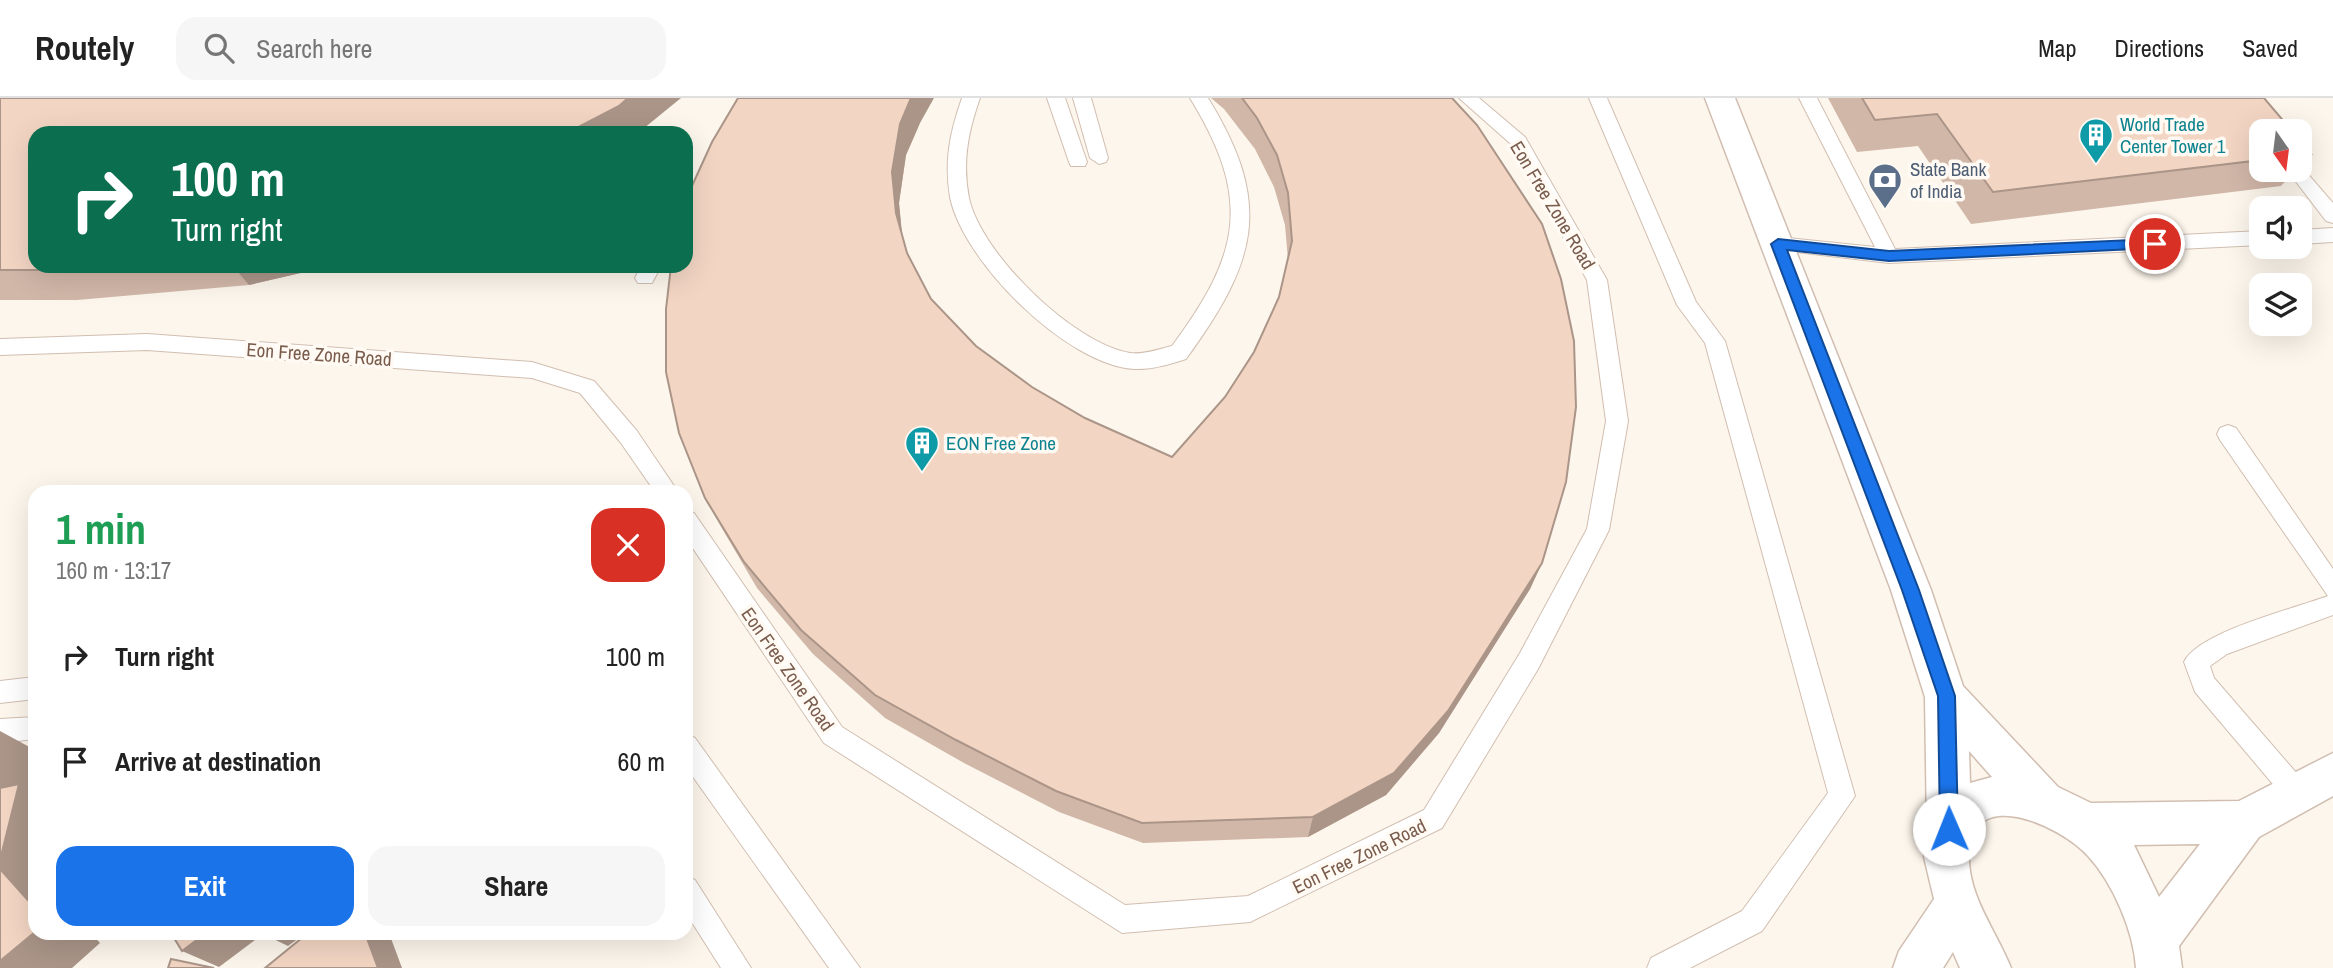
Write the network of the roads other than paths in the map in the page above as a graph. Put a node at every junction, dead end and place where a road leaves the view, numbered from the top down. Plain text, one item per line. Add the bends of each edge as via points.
1 (971, 98) edge
2 (1056, 98) edge
3 (1082, 98) edge
4 (1199, 98) edge
5 (1468, 98) edge
6 (1598, 98) edge
7 (1720, 98) edge
8 (1808, 98) edge
9 (1099, 158) dead end
10 (1078, 162) dead end
11 (2306, 182) edge
12 (2333, 216) edge
13 (2333, 235) edge
14 (2312, 236) edge
15 (2249, 239) edge
16 (1778, 244) junction
17 (1889, 256) junction
18 (0, 347) edge
19 (2228, 434) dead end
20 (662, 485) edge
21 (693, 530) edge
22 (2333, 588) edge
23 (2333, 605) edge
24 (28, 689) edge
25 (0, 692) edge
26 (1946, 696) junction
27 (28, 729) edge
28 (0, 731) edge
29 (693, 756) edge
30 (2315, 783) edge
31 (2042, 800) junction
32 (2243, 822) junction
33 (2087, 824) junction
34 (1949, 829) junction
35 (693, 900) edge
36 (1958, 903) junction
37 (2157, 955) edge
38 (737, 968) edge
39 (846, 968) edge
40 (1661, 968) edge
41 (1916, 968) edge
42 (1988, 968) edge

1 - 4 lane via 956,145 956,180 964,215 982,250 1008,284 1043,314 1085,341 1133,361 1179,353 1209,315 1229,275 1240,236 1241,197 1234,160
2 - 10 lane
3 - 9 lane
5 - 21 lane, Eon Free Zone Road via 1519,141 1597,280 1617,421 1598,530 1529,661 1433,819 1250,909 1122,919 833,735
6 - 40 lane via 1687,305 1715,341 1842,796 1752,921
7 - 16 street
8 - 17 lane
11 - 12 lane
13 - 14 lane
15 - 17 lane
16 - 17 lane
16 - 26 street via 1911,590
18 - 20 lane, Eon Free Zone Road via 147,342 532,370 587,387
19 - 22 lane
23 - 30 lane via 2219,646 2196,662 2204,684
24 - 25 lane
26 - 31 street
26 - 34 street
27 - 28 lane
29 - 39 lane
30 - 32 street
31 - 33 street
31 - 34 street via 2012,794 1984,798 1962,809
32 - 33 street
32 - 37 street
33 - 37 street via 2121,863
34 - 36 street via 1945,869
35 - 38 lane
36 - 41 street
36 - 42 street via 1974,947

